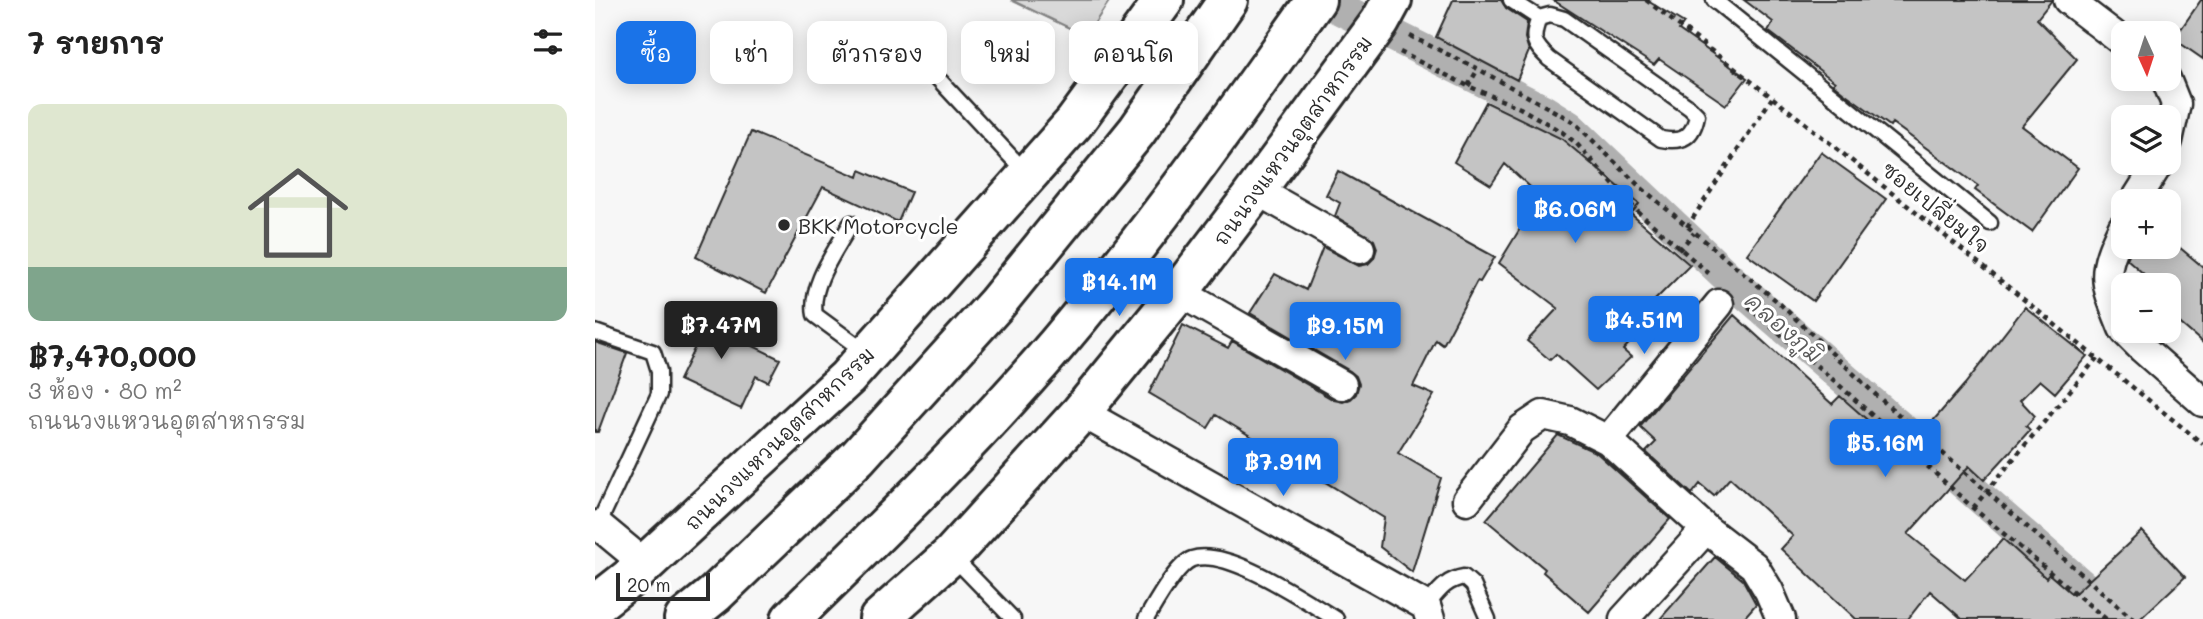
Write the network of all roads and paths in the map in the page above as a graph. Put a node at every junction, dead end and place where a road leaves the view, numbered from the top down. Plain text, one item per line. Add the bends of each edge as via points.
1 (1164, 0) edge
2 (1228, 0) edge
3 (1317, 0) edge
4 (1511, 0) edge
5 (1646, 0) edge
6 (1714, 0) edge
7 (2069, 0) edge
8 (1539, 18) junction
9 (1380, 20) edge
10 (2111, 33) edge
11 (1478, 69) junction
12 (942, 84) edge
13 (1469, 85) dead end
14 (1772, 97) junction
15 (1028, 175) junction
16 (1256, 190) junction
17 (852, 223) dead end
18 (1990, 223) dead end
19 (1687, 227) junction
20 (1694, 233) junction
21 (1360, 249) dead end
22 (1679, 250) dead end
23 (2111, 252) edge
24 (1179, 292) junction
25 (2111, 299) edge
26 (1719, 304) dead end
27 (595, 332) edge
28 (2137, 343) edge
29 (869, 354) junction
30 (2097, 358) junction
31 (1342, 385) dead end
32 (2203, 401) edge
33 (1081, 412) junction
34 (1608, 440) junction
35 (2203, 444) edge
36 (1987, 493) junction
37 (1467, 500) dead end
38 (1974, 506) dead end
39 (596, 525) edge
40 (1706, 529) junction
41 (951, 555) junction
42 (645, 564) junction
43 (595, 605) edge
44 (1428, 613) edge
45 (684, 619) edge
46 (791, 619) edge
47 (879, 619) edge
48 (1013, 619) edge
49 (1146, 619) edge
50 (1336, 619) edge
51 (1489, 619) edge
52 (1624, 619) edge
53 (1781, 619) edge
54 (2133, 619) edge

1 - 15 main road, ถนนวงแหวนอุตสาหกรรม via 1075,123
2 - 45 main road via 1137,131 997,303 858,457
3 - 46 main road via 1194,172 1056,344 918,494
4 - 8 lane
5 - 14 path, ซอยเปลี่ยมใจ
6 - 18 lane
7 - 10 street
8 - 8 lane via 1563,19 1680,100 1697,115 1694,129 1685,138 1661,139 1627,115 1537,47 1533,35
9 - 11 path
9 - 16 main road, ถนนวงแหวนอุตสาหกรรม
11 - 13 path
11 - 19 path via 1574,122
12 - 15 lane
14 - 19 path
14 - 30 path, ซอยเปลี่ยมใจ
15 - 29 main road, ถนนวงแหวนอุตสาหกรรม
16 - 21 street
16 - 24 main road, ถนนวงแหวนอุตสาหกรรม
17 - 29 lane via 812,302 815,315
19 - 20 path
20 - 22 path
20 - 36 path via 1778,302
23 - 25 street via 2106,288
24 - 31 street
24 - 33 main road, ถนนวงแหวนอุตสาหกรรม
26 - 34 street
27 - 39 lane via 653,352 659,371 659,394
28 - 32 street
29 - 42 main road, ถนนวงแหวนอุตสาหกรรม
30 - 35 path, ซอยเปลี่ยมใจ
30 - 36 path
33 - 41 main road, ถนนวงแหวนอุตสาหกรรม
33 - 44 street
34 - 37 street via 1570,421 1543,415 1522,429
34 - 40 street
36 - 38 path
36 - 54 path
39 - 42 street
40 - 52 street
40 - 53 street via 1754,566
41 - 47 main road, ถนนวงแหวนอุตสาหกรรม
41 - 48 lane
42 - 43 main road, ถนนวงแหวนอุตสาหกรรม
44 - 51 lane via 1444,584 1464,577 1473,585
49 - 50 lane via 1180,568 1192,559 1216,559 1250,569

